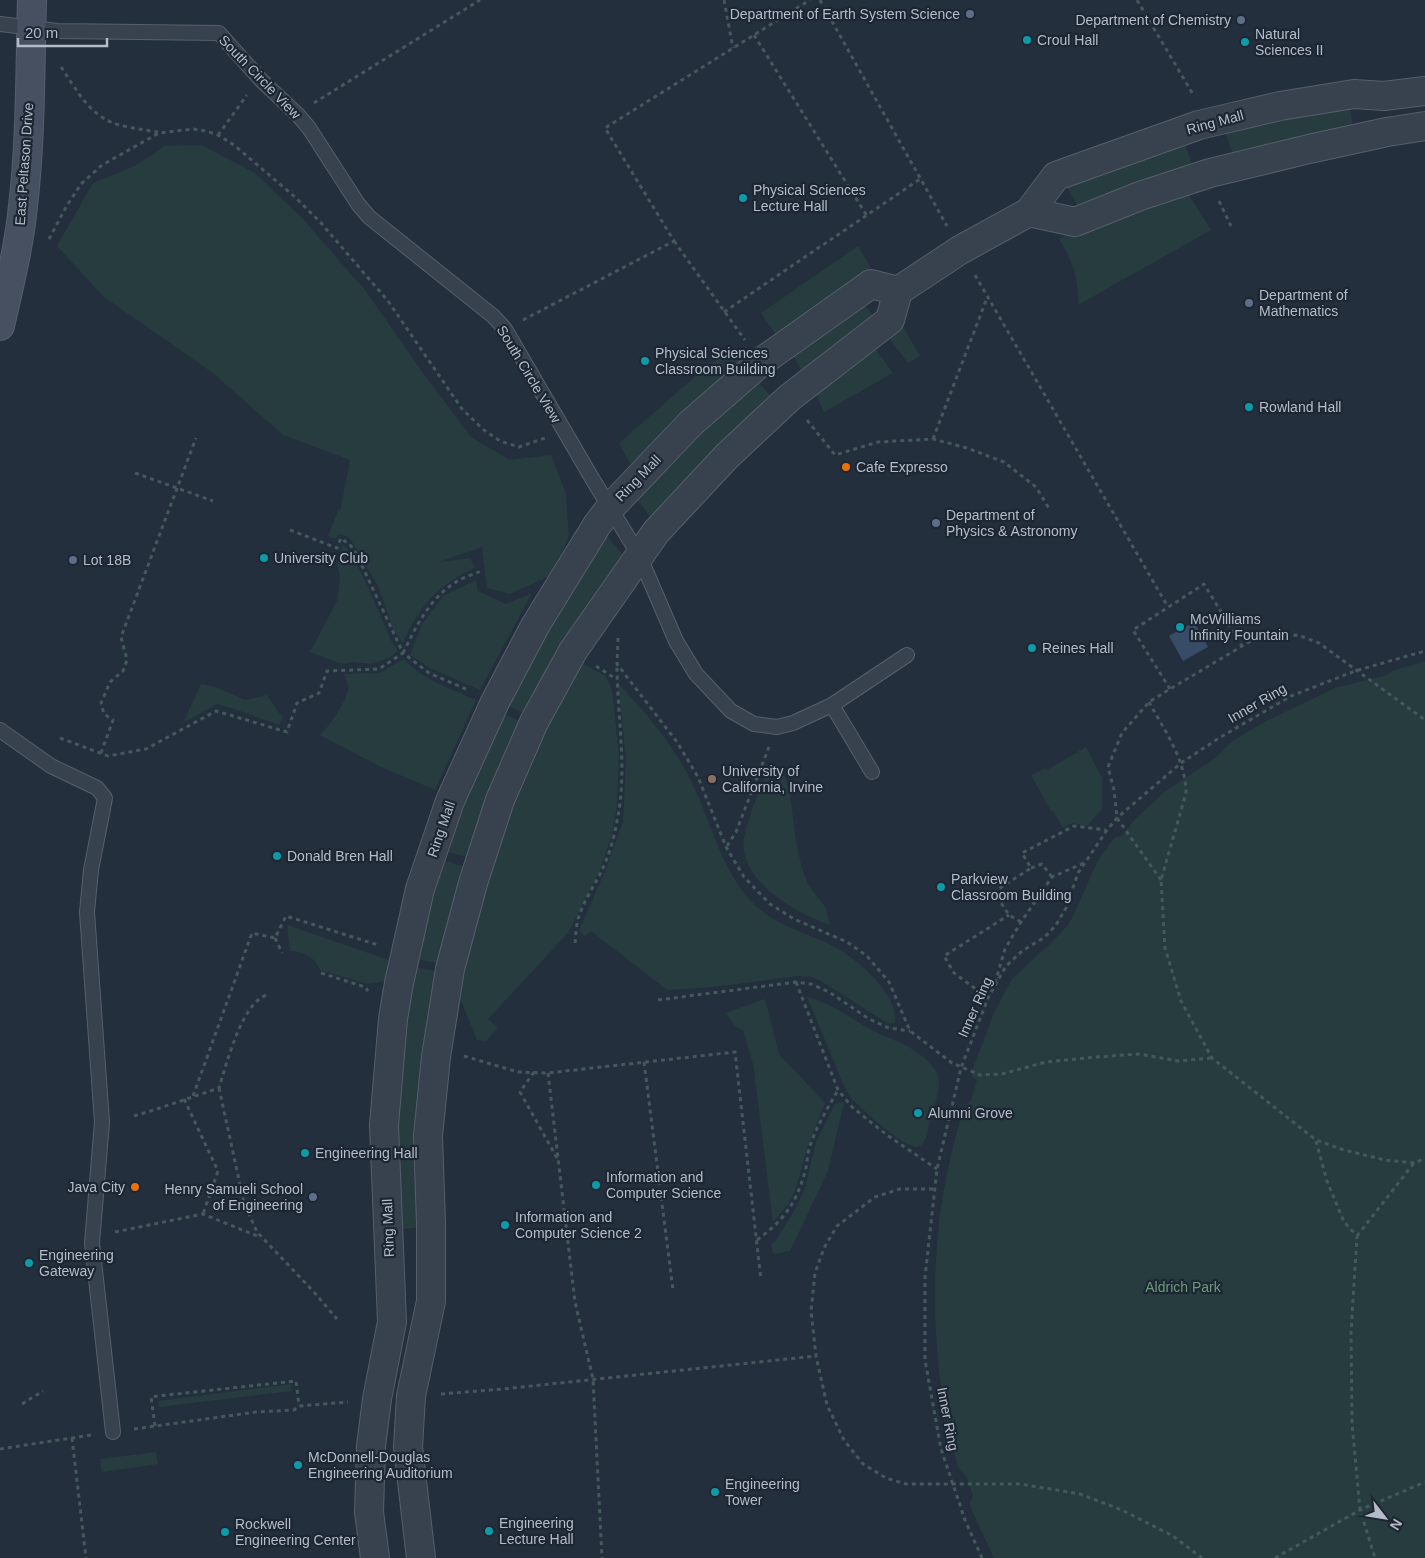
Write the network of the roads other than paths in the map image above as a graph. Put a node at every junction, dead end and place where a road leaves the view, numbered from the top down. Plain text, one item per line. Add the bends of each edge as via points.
1 (32, 0) edge
2 (0, 24) edge
3 (31, 28) junction
4 (1425, 91) edge
5 (1425, 126) edge
6 (1029, 212) junction
7 (898, 291) junction
8 (0, 326) edge
9 (610, 508) junction
10 (639, 555) junction
11 (907, 655) dead end
12 (832, 705) junction
13 (0, 730) edge
14 (872, 772) dead end
15 (113, 1432) dead end
16 (375, 1558) edge
17 (421, 1558) edge

1 - 3 main road, East Peltason Drive
2 - 3 lane, South Circle View
3 - 8 main road, East Peltason Drive via 28,159 16,250
3 - 9 lane, South Circle View via 218,33 309,128 369,217 505,329
4 - 6 street, Ring Mall via 1384,96 1354,94 1210,122 1056,176
5 - 6 street via 1210,173 1075,222
6 - 7 street, Ring Mall via 960,250
7 - 9 street, Ring Mall via 871,284 761,362 691,423
7 - 10 street via 890,320 775,411 656,532
9 - 10 lane, South Circle View
9 - 16 street, Ring Mall via 540,618 495,702 450,801 420,889 405,954 393,1019 384,1125 392,1322 371,1446 369,1512
10 - 12 lane, South Circle View via 676,641 696,674 731,711 754,724 777,727
10 - 17 street via 573,651 534,722 500,800 450,969 428,1136 431,1301 411,1396 408,1447
11 - 12 lane, South Circle View
12 - 14 lane
13 - 15 lane via 51,766 97,788 105,798 91,870 87,912 102,1122 92,1237

